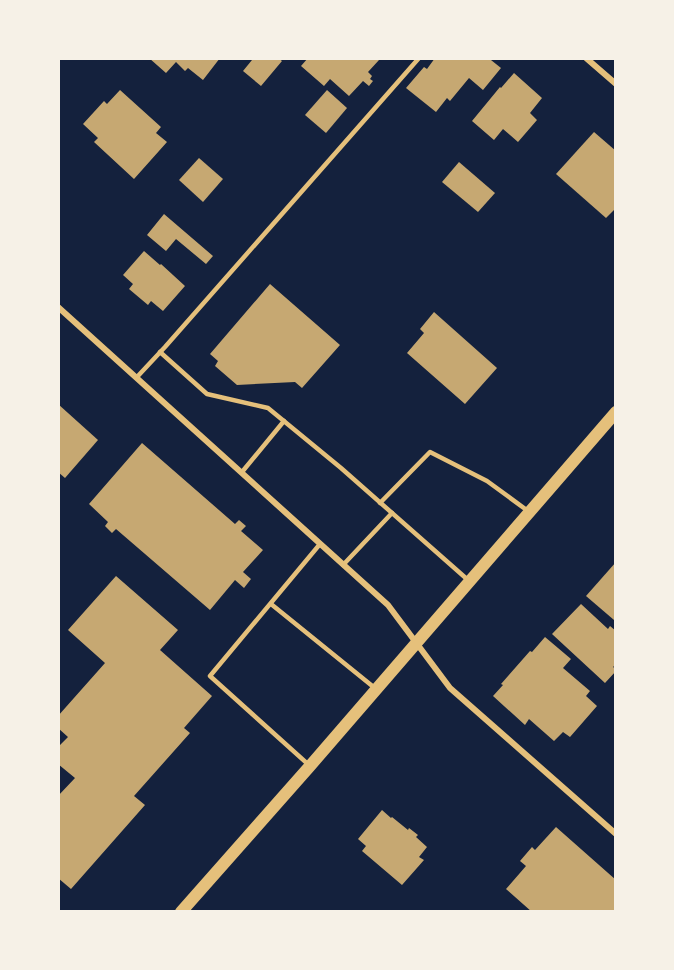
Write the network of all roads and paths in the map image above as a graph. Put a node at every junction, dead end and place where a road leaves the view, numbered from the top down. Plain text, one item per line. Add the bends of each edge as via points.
1 (419, 58) edge
2 (586, 58) edge
3 (615, 84) edge
4 (58, 307) edge
5 (160, 352) junction
6 (137, 377) junction
7 (615, 412) edge
8 (284, 421) junction
9 (242, 472) junction
10 (380, 502) junction
11 (392, 513) junction
12 (529, 513) junction
13 (320, 544) junction
14 (343, 565) junction
15 (470, 582) junction
16 (270, 604) junction
17 (416, 644) junction
18 (376, 690) junction
19 (310, 766) junction
20 (615, 834) edge
21 (181, 912) edge

1 - 5 lane
2 - 3 street
4 - 6 street
5 - 6 lane
5 - 8 lane via 207,394 268,408
6 - 9 street
7 - 12 main road
8 - 9 lane
8 - 10 lane
9 - 13 street
10 - 11 lane
10 - 12 lane via 430,452 487,481
11 - 14 lane
11 - 15 lane
12 - 15 main road
13 - 14 street
13 - 16 lane
14 - 17 street via 388,605
15 - 17 main road
16 - 18 lane
16 - 19 lane via 210,676
17 - 18 main road
17 - 20 street via 450,688
18 - 19 main road
19 - 21 main road

